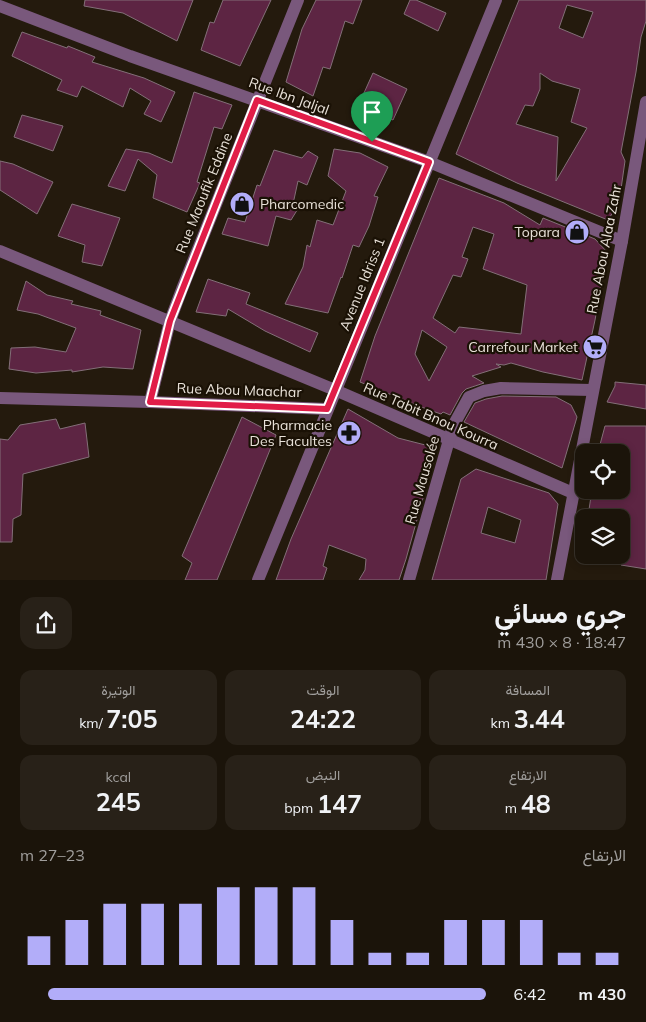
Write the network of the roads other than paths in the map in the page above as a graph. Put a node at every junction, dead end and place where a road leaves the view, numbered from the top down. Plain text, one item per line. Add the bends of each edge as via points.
1 (298, 0) edge
2 (496, 0) edge
3 (2, 8) edge
4 (257, 100) junction
5 (646, 102) edge
6 (429, 162) junction
7 (622, 241) junction
8 (0, 251) edge
9 (170, 321) junction
10 (335, 390) junction
11 (592, 390) junction
12 (0, 398) edge
13 (150, 402) junction
14 (327, 409) junction
15 (449, 441) junction
16 (573, 494) junction
17 (258, 580) edge
18 (409, 580) edge
19 (557, 580) edge

1 - 4 street, Rue Maoufik Eddine
2 - 6 street, Avenue Idriss 1
3 - 4 street, Rue Ibn Jaljal
4 - 6 street, Rue Ibn Jaljal
4 - 9 street, Rue Maoufik Eddine
5 - 7 street, Rue Abou Alaa Zahr
6 - 7 street, Rue Ibn Jaljal
6 - 10 street, Avenue Idriss 1
7 - 11 street, Rue Abou Alaa Zahr
8 - 9 street, Rue Tabit Bnou Kourra
9 - 10 street, Rue Tabit Bnou Kourra
9 - 13 street, Rue Maoufik Eddine
10 - 14 street, Avenue Idriss 1
10 - 15 street, Rue Tabit Bnou Kourra
11 - 15 street, Rue Mausolée via 528,387 484,390 469,397 453,426
11 - 16 street, Rue Abou Alaa Zahr
12 - 13 street, Rue Abou Maachar
13 - 14 street, Rue Abou Maachar
14 - 17 street, Avenue Idriss 1
15 - 16 street, Rue Tabit Bnou Kourra
15 - 18 street, Rue Mausolée
16 - 19 street, Rue Abou Alaa Zahr

